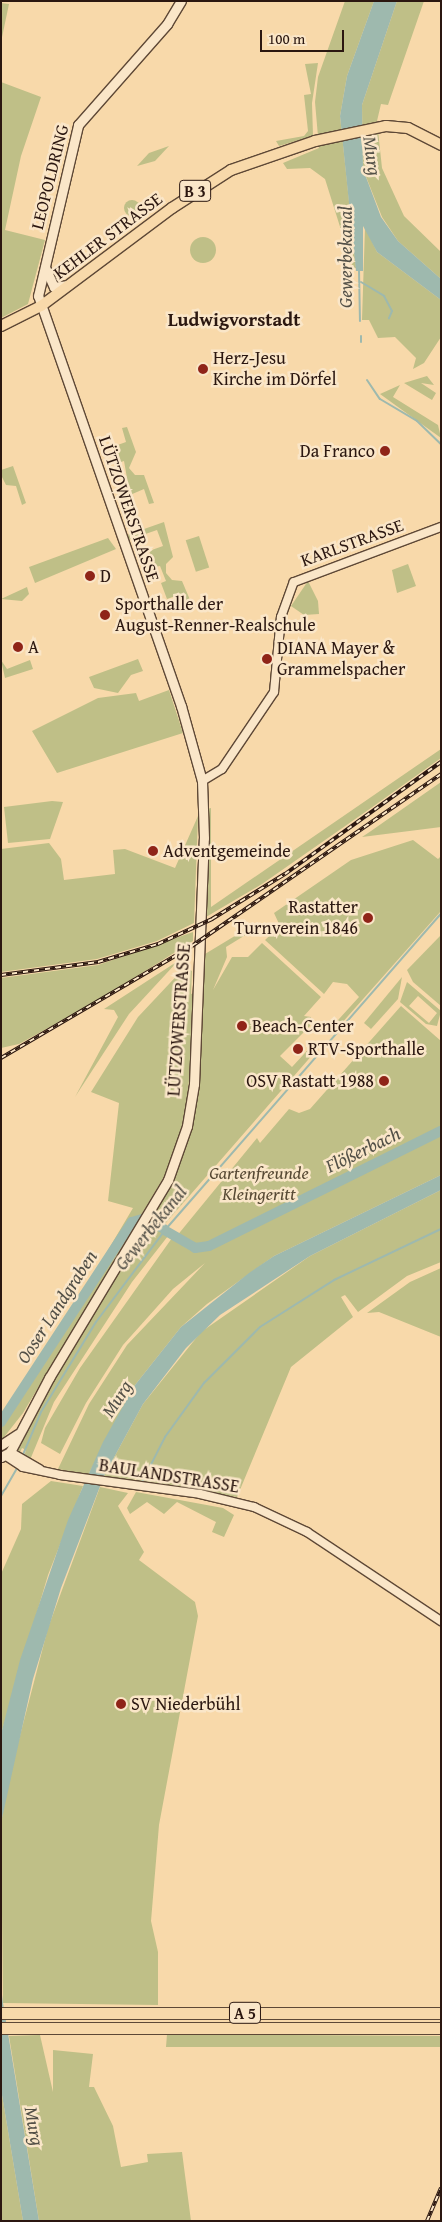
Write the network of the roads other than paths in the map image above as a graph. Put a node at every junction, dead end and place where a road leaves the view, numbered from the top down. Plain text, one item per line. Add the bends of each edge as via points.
1 (181, 1) edge
2 (441, 145) edge
3 (44, 261) junction
4 (71, 284) junction
5 (41, 306) junction
6 (1, 326) edge
7 (441, 527) edge
8 (202, 781) junction
9 (4, 1452) edge
10 (441, 1621) edge
11 (1, 2013) edge
12 (441, 2013) edge
13 (1, 2028) edge
14 (441, 2028) edge

1 - 3 main road, LEOPOLDRING via 167,24 78,125
2 - 4 main road, KEHLER STRASSE / B 3 via 408,128 378,127 318,140 210,181
3 - 4 main road via 54,287
3 - 5 main road, LEOPOLDRING via 38,296
4 - 5 main road, KEHLER STRASSE / B 3
5 - 6 main road, KEHLER STRASSE / B 3
5 - 8 main road, LÜTZOWERSTRASSE via 181,706
7 - 8 street, KARLSTRASSE via 294,582 281,617 274,692 222,769
8 - 9 main road, LÜTZOWERSTRASSE via 204,838 194,1084 175,1164 20,1432
9 - 10 street, BAULANDSTRASSE via 60,1476 214,1496 282,1519
11 - 12 highway, A 5
13 - 14 highway, A 5

